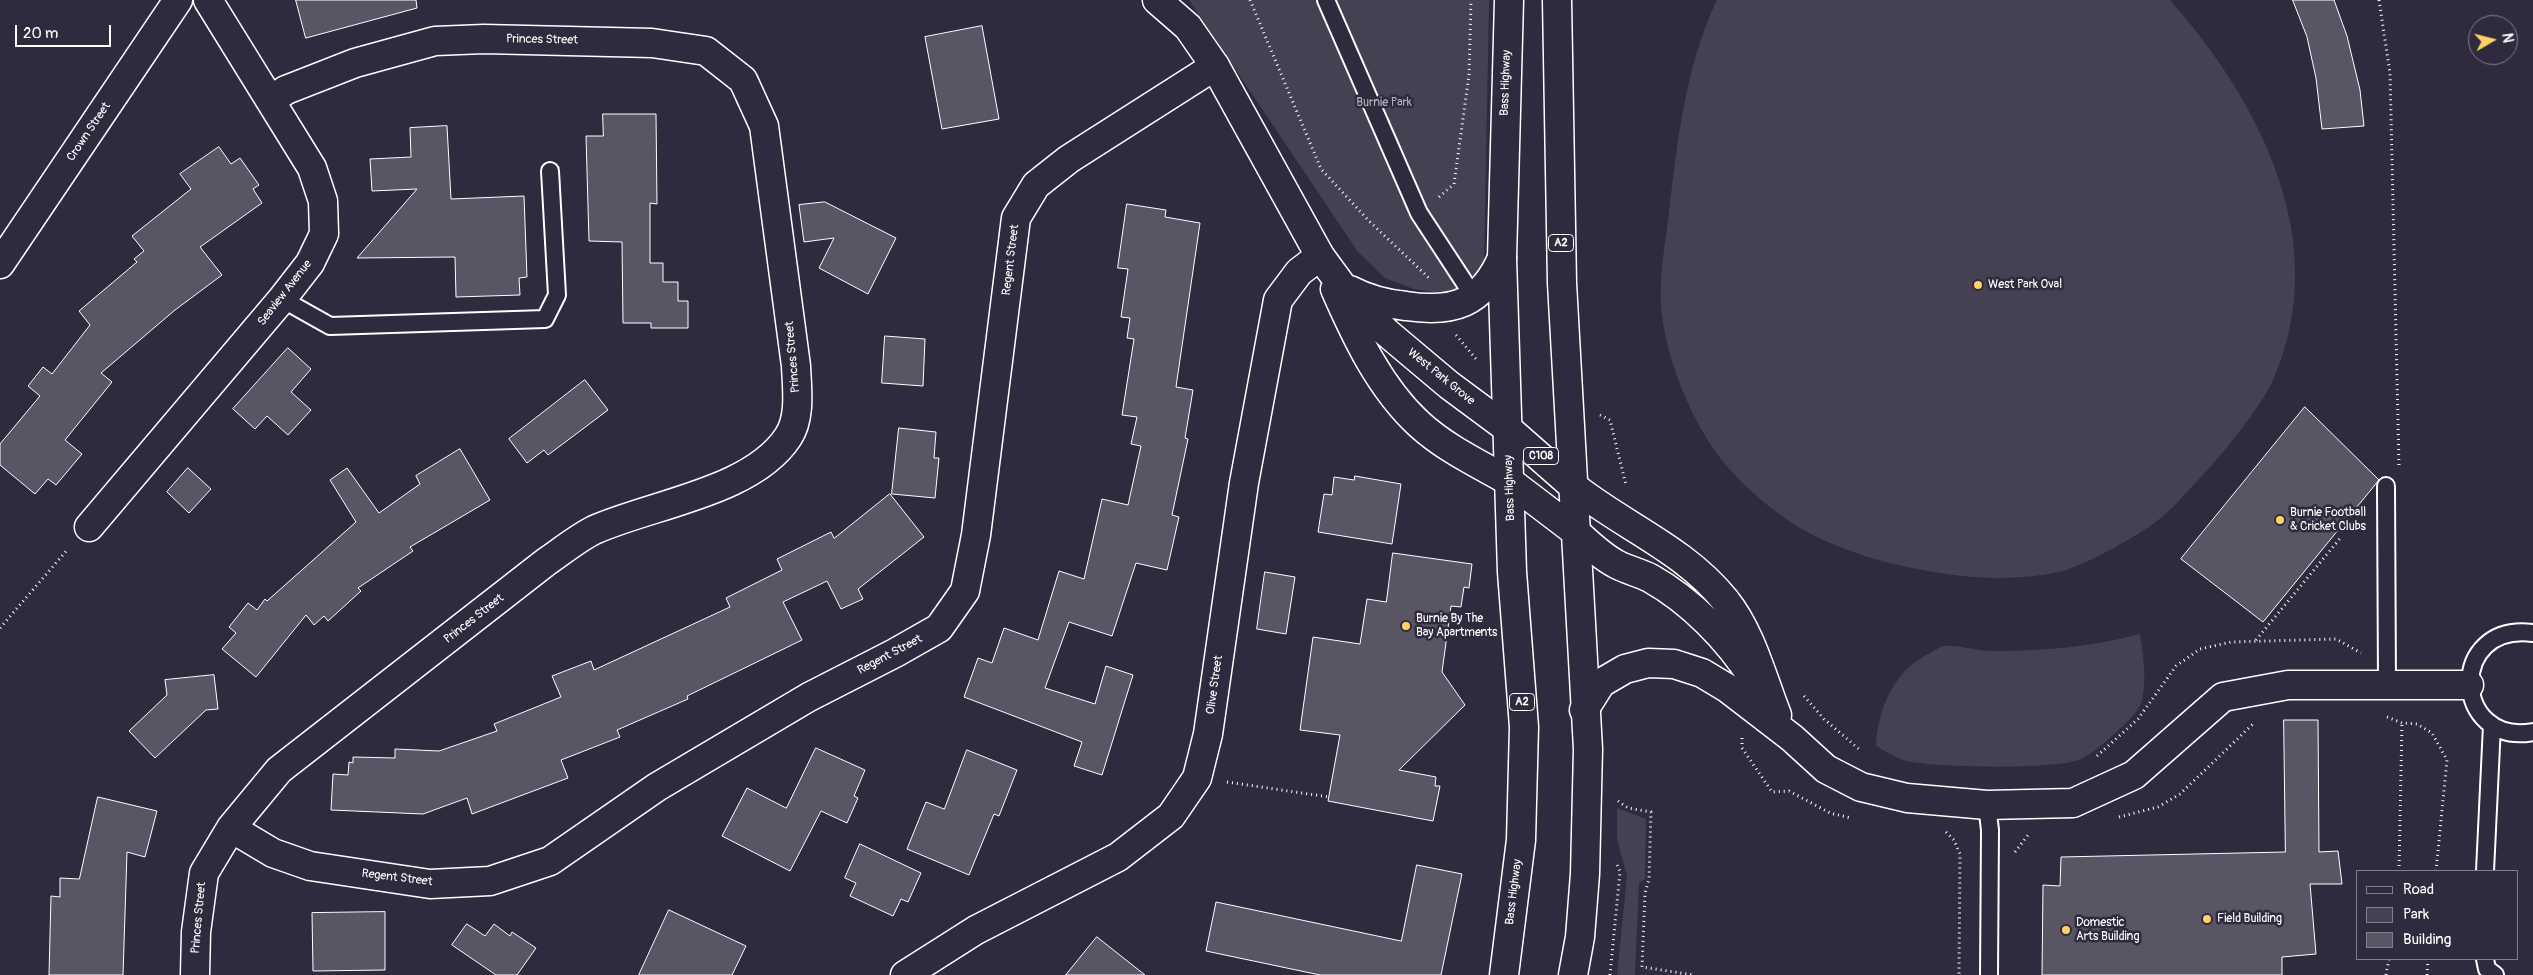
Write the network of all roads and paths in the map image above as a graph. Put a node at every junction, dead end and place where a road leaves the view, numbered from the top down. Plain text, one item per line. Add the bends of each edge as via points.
1 (178, 0) edge
2 (208, 0) edge
3 (1157, 0) edge
4 (1250, 0) edge
5 (1326, 0) edge
6 (1471, 0) edge
7 (1509, 0) edge
8 (1558, 0) edge
9 (2379, 0) edge
10 (1215, 66) junction
11 (271, 100) junction
12 (550, 171) dead end
13 (1419, 213) junction
14 (1320, 256) junction
15 (1502, 258) junction
16 (0, 264) edge
17 (1342, 286) junction
18 (1474, 297) junction
19 (282, 299) junction
20 (1442, 309) junction
21 (1504, 372) junction
22 (1568, 401) junction
23 (1508, 428) junction
24 (2399, 473) dead end
25 (1510, 481) junction
26 (1573, 486) junction
27 (2386, 486) dead end
28 (1628, 489) dead end
29 (89, 527) joint
30 (1576, 532) junction
31 (2342, 536) dead end
32 (0, 628) edge
33 (2533, 633) edge
34 (2256, 641) junction
35 (2387, 656) junction
36 (2387, 685) junction
37 (2470, 685) junction
38 (1798, 690) dead end
39 (1584, 710) junction
40 (2381, 714) dead end
41 (1777, 715) junction
42 (2260, 718) dead end
43 (2402, 723) junction
44 (2492, 725) junction
45 (1742, 732) dead end
46 (2533, 732) edge
47 (1792, 738) junction
48 (1864, 754) dead end
49 (2096, 758) dead end
50 (1197, 778) junction
51 (1329, 797) dead end
52 (1613, 797) dead end
53 (1987, 805) junction
54 (1855, 819) dead end
55 (2113, 819) dead end
56 (231, 828) junction
57 (1944, 830) dead end
58 (2029, 834) dead end
59 (2014, 853) dead end
60 (1614, 857) dead end
61 (2399, 870) edge
62 (2436, 870) edge
63 (2485, 870) edge
64 (2390, 960) edge
65 (2428, 960) edge
66 (2485, 960) edge
67 (195, 975) edge
68 (905, 975) edge
69 (1504, 975) edge
70 (1573, 975) edge
71 (1610, 975) edge
72 (1694, 975) edge
73 (1959, 975) edge
74 (1989, 975) edge
75 (2386, 975) edge
76 (2427, 975) edge
77 (2495, 975) edge

1 - 16 main road, Crown Street
2 - 11 main road, Seaview Avenue
3 - 10 main road, West Park Grove / C108 via 1188,27
4 - 20 path via 1321,169 1369,221 1432,281
5 - 13 lane
6 - 13 path via 1468,74 1454,184
7 - 15 main road, Bass Highway / A2
8 - 22 main road, A2 via 1562,282
9 - 24 path via 2390,73
10 - 14 main road, West Park Grove / C108
10 - 56 main road, Regent Street via 1069,159 1036,185 1016,218 976,535 965,591 939,628 809,697 657,787 550,861 490,880 430,884 310,866 273,853
11 - 19 main road, Seaview Avenue via 312,168 323,201 324,234 310,263
11 - 56 main road, Princes Street via 286,90 355,63 435,41 652,43 706,51 743,80 764,126 796,366 798,404 789,436 766,462 728,483 593,531 546,562 279,770
12 - 19 lane via 557,295 545,319 330,326
13 - 18 lane
14 - 17 main road, West Park Grove / C108
14 - 25 main road, West Park Grove / C108 via 1369,359 1410,415 1448,445
14 - 50 main road, Olive Street via 1299,272 1278,300 1244,483 1208,734
15 - 18 main road via 1491,279
15 - 21 main road, Bass Highway / A2
17 - 20 main road via 1359,295 1393,304
17 - 23 main road, West Park Grove / C108 via 1386,332
18 - 20 main road
19 - 29 main road, Seaview Avenue
20 - 21 path via 1451,329 1473,358
21 - 23 main road, Bass Highway / A2
22 - 26 main road, A2
22 - 28 path via 1610,420
23 - 25 main road, Bass Highway / A2
23 - 26 main road, West Park Grove / C108
25 - 30 main road, West Park Grove
25 - 69 main road, Bass Highway / A2 via 1512,572 1524,727 1521,840
26 - 30 main road, A2
26 - 41 main road, West Park Grove via 1616,518 1684,559 1726,601 1750,643
27 - 35 lane
29 - 32 path
30 - 39 main road, A2
30 - 41 main road, West Park Grove via 1597,552 1649,578 1688,606 1725,641
31 - 34 path
33 - 37 lane via 2502,634 2488,642 2471,669
34 - 35 path via 2336,639 2360,653
34 - 49 path via 2231,642 2200,649 2176,666 2138,719
35 - 36 lane
36 - 37 main road
36 - 53 main road via 2288,685 2223,697 2134,775 2073,803
37 - 44 lane via 2480,714
38 - 48 path via 1824,719
39 - 47 main road via 1601,683 1625,668 1648,663 1674,664 1702,673 1727,688
39 - 70 main road, A2 via 1588,750 1585,874 1580,938
40 - 43 path
41 - 47 main road
42 - 55 path via 2180,794 2158,807
43 - 61 path
43 - 62 path via 2417,724 2432,732 2447,760
44 - 46 lane via 2507,732
44 - 63 lane
45 - 54 path via 1742,748 1772,792 1789,791 1830,813
47 - 53 main road via 1826,769 1861,787 1907,798
50 - 51 path
50 - 68 main road, Olive Street via 1170,816 1118,857 976,930
52 - 72 path via 1628,808 1651,812 1642,967
53 - 74 lane via 1990,830
56 - 67 main road, Princes Street via 204,873 196,932
57 - 73 path via 1954,840 1960,854
58 - 59 path
60 - 71 path via 1620,872
64 - 75 path
65 - 76 path
66 - 77 lane via 2487,969

